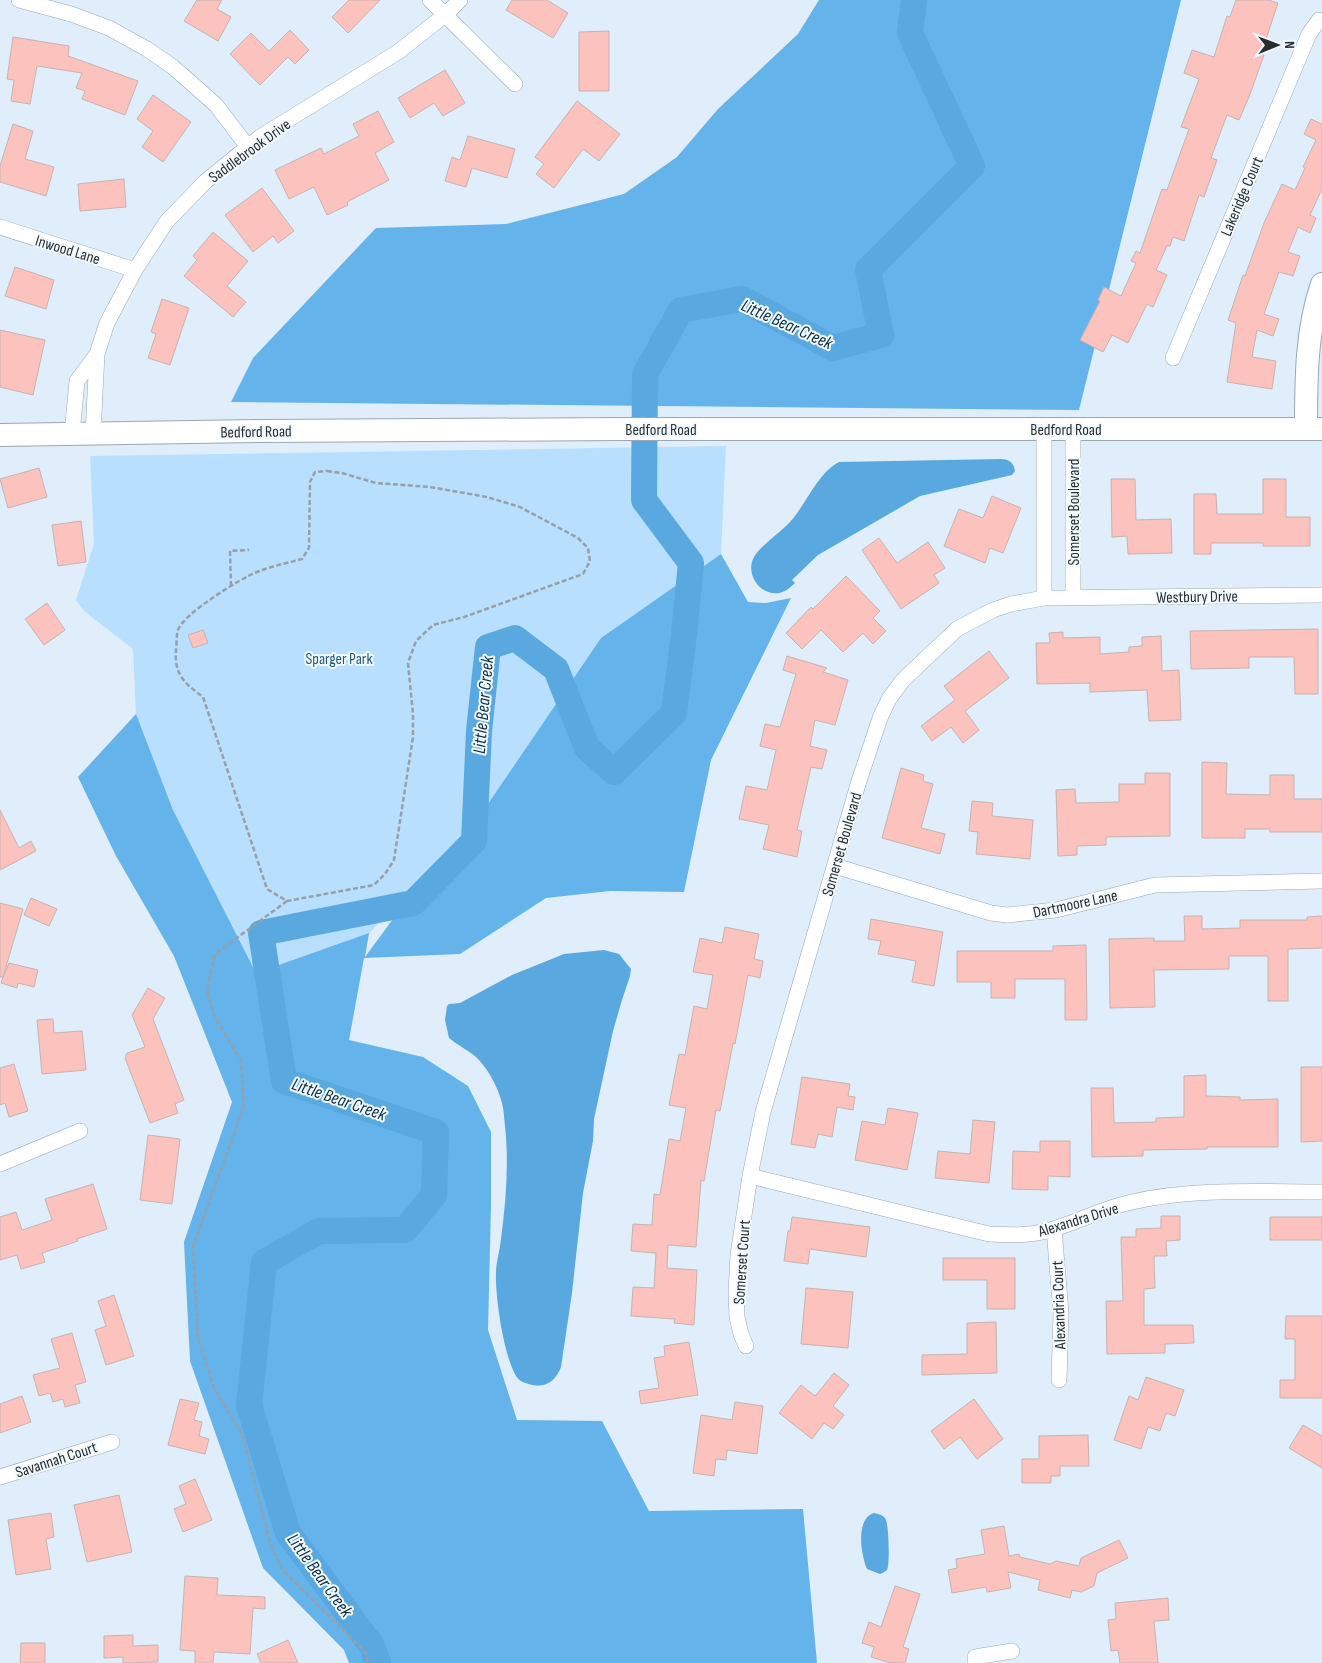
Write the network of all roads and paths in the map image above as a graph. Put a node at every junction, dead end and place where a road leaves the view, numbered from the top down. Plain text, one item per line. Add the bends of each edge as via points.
1 (19, 0) edge
2 (430, 0) edge
3 (460, 0) edge
4 (445, 15) junction
5 (1322, 21) edge
6 (1315, 37) edge
7 (515, 84) dead end
8 (248, 147) junction
9 (0, 227) edge
10 (135, 270) junction
11 (1322, 284) edge
12 (1173, 358) dead end
13 (1044, 429) junction
14 (1074, 429) junction
15 (1314, 429) edge
16 (82, 434) junction
17 (0, 435) edge
18 (249, 550) dead end
19 (231, 586) junction
20 (1322, 595) edge
21 (1073, 597) junction
22 (1044, 598) junction
23 (835, 866) junction
24 (1322, 881) edge
25 (287, 901) junction
26 (80, 1131) dead end
27 (0, 1164) edge
28 (750, 1176) junction
29 (1322, 1192) edge
30 (1054, 1229) junction
31 (746, 1346) dead end
32 (1059, 1380) dead end
33 (112, 1442) dead end
34 (0, 1477) edge
35 (1012, 1651) dead end
36 (368, 1663) edge
37 (975, 1663) edge

1 - 8 street via 109,28 147,49 216,105
2 - 4 street
3 - 4 street, Saddlebrook Drive
4 - 7 street
4 - 8 street, Saddlebrook Drive via 398,52
5 - 6 street, Lakeridge Court via 1319,20
6 - 12 street, Lakeridge Court
8 - 10 street, Saddlebrook Drive via 206,181 167,221
9 - 10 street, Inwood Lane
10 - 16 street, Saddlebrook Drive via 107,324 97,354
11 - 15 street via 1307,360
13 - 14 street, Bedford Road
13 - 16 street, Bedford Road
13 - 22 street, Somerset Boulevard
14 - 15 street, Bedford Road
14 - 21 street, Somerset Boulevard
16 - 17 street, Bedford Road
18 - 19 path via 230,551
19 - 25 path via 195,610 178,629 176,655 179,674 202,697 267,889
19 - 25 path via 257,572 302,559 309,548 310,482 315,472 327,470 376,483 430,487 487,497 520,507 578,538 588,548 590,561 583,574 433,625 416,641 408,663 413,737 394,860 374,885
20 - 21 street, Westbury Drive
21 - 22 street, Somerset Boulevard
22 - 23 street, Somerset Boulevard via 993,610 957,629 903,680 880,718
23 - 24 street, Dartmoore Lane via 1007,915 1056,910 1154,885
23 - 28 street, Somerset Boulevard via 763,1112
25 - 36 path via 215,954 207,990 215,1016 241,1061 244,1107 193,1246 198,1338 214,1388 242,1434 270,1543 282,1569 366,1653
26 - 27 street
28 - 30 street, Alexandra Drive via 989,1234 1012,1235
28 - 31 street, Somerset Court via 736,1292 737,1317
29 - 30 street, Alexandra Drive via 1176,1195 1132,1202
30 - 32 street, Alexandria Court via 1061,1313
33 - 34 street, Savannah Court
35 - 37 street via 975,1657

